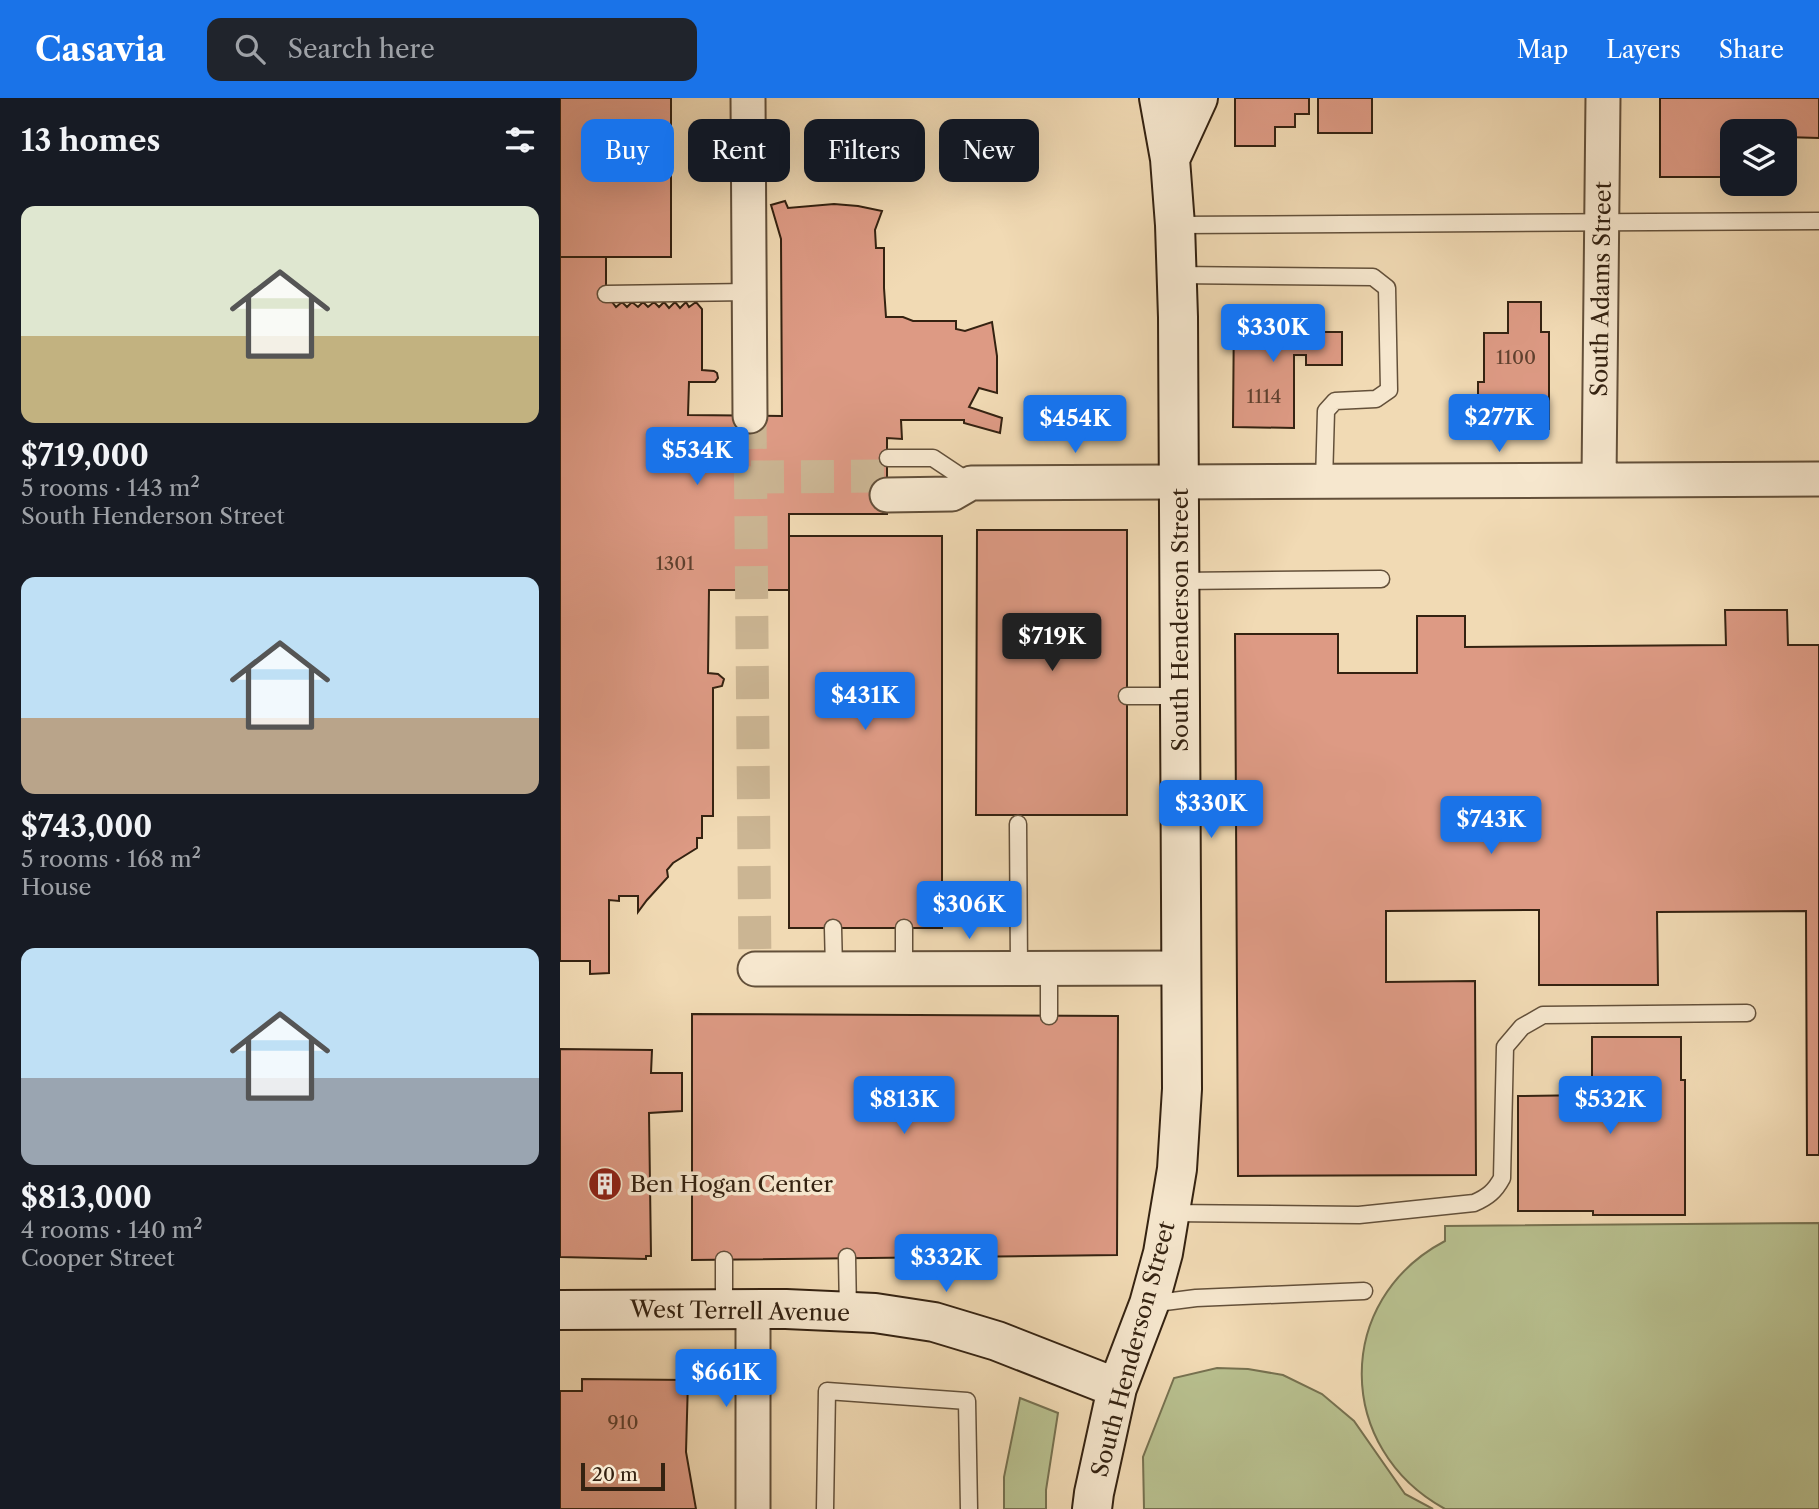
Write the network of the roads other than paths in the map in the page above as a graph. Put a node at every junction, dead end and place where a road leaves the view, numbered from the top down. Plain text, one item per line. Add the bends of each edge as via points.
1 (748, 98) edge
2 (1159, 98) edge
3 (1198, 98) edge
4 (1603, 98) edge
5 (1170, 159) junction
6 (1819, 221) edge
7 (1602, 222) junction
8 (1175, 225) junction
9 (1177, 275) junction
10 (748, 292) junction
11 (606, 293) dead end
12 (750, 416) tunnel mouth
13 (887, 476) tunnel mouth
14 (1819, 479) edge
15 (1599, 480) junction
16 (1324, 482) junction
17 (1179, 483) junction
18 (1381, 579) dead end
19 (1179, 581) junction
20 (1127, 696) dead end
21 (1180, 696) junction
22 (1018, 824) dead end
23 (833, 928) dead end
24 (904, 928) dead end
25 (1034, 968) junction
26 (1182, 968) junction
27 (755, 969) dead end
28 (834, 969) junction
29 (904, 969) junction
30 (1747, 1013) dead end
31 (1049, 1016) dead end
32 (1170, 1213) junction
33 (847, 1257) dead end
34 (724, 1260) dead end
35 (1364, 1291) dead end
36 (1149, 1304) junction
37 (739, 1309) junction
38 (560, 1310) edge
39 (848, 1311) junction
40 (1117, 1388) junction
41 (753, 1509) edge
42 (825, 1509) edge
43 (969, 1509) edge
44 (1092, 1509) edge

1 - 10 street
2 - 5 street, South Henderson Street
3 - 5 street
4 - 7 street, South Adams Street
5 - 8 street, South Henderson Street
6 - 7 lane
7 - 8 lane
7 - 15 street, South Adams Street
8 - 9 street, South Henderson Street
9 - 16 lane via 1373,277 1387,288 1389,390 1376,399 1335,401 1326,411
9 - 17 street, South Henderson Street
10 - 11 lane
10 - 12 street
13 - 17 street via 952,494 965,479
14 - 15 street
15 - 16 street
16 - 17 street
17 - 19 street, South Henderson Street
18 - 19 lane
19 - 21 street, South Henderson Street
20 - 21 lane
21 - 26 street, South Henderson Street
22 - 25 lane
23 - 28 lane
24 - 29 lane
25 - 26 street
25 - 29 street
25 - 31 lane
26 - 32 street, South Henderson Street via 1182,1089
27 - 28 street
28 - 29 street
30 - 32 lane via 1543,1015 1522,1027 1505,1047 1502,1178 1487,1197 1474,1203 1359,1215
32 - 36 street, South Henderson Street
33 - 39 lane
34 - 37 lane
35 - 36 lane
36 - 40 street, South Henderson Street
37 - 38 street, West Terrell Avenue
37 - 39 street, West Terrell Avenue
37 - 41 street
39 - 40 street, West Terrell Avenue via 934,1322 997,1341
40 - 44 street, South Henderson Street
42 - 43 lane via 827,1391 967,1401

